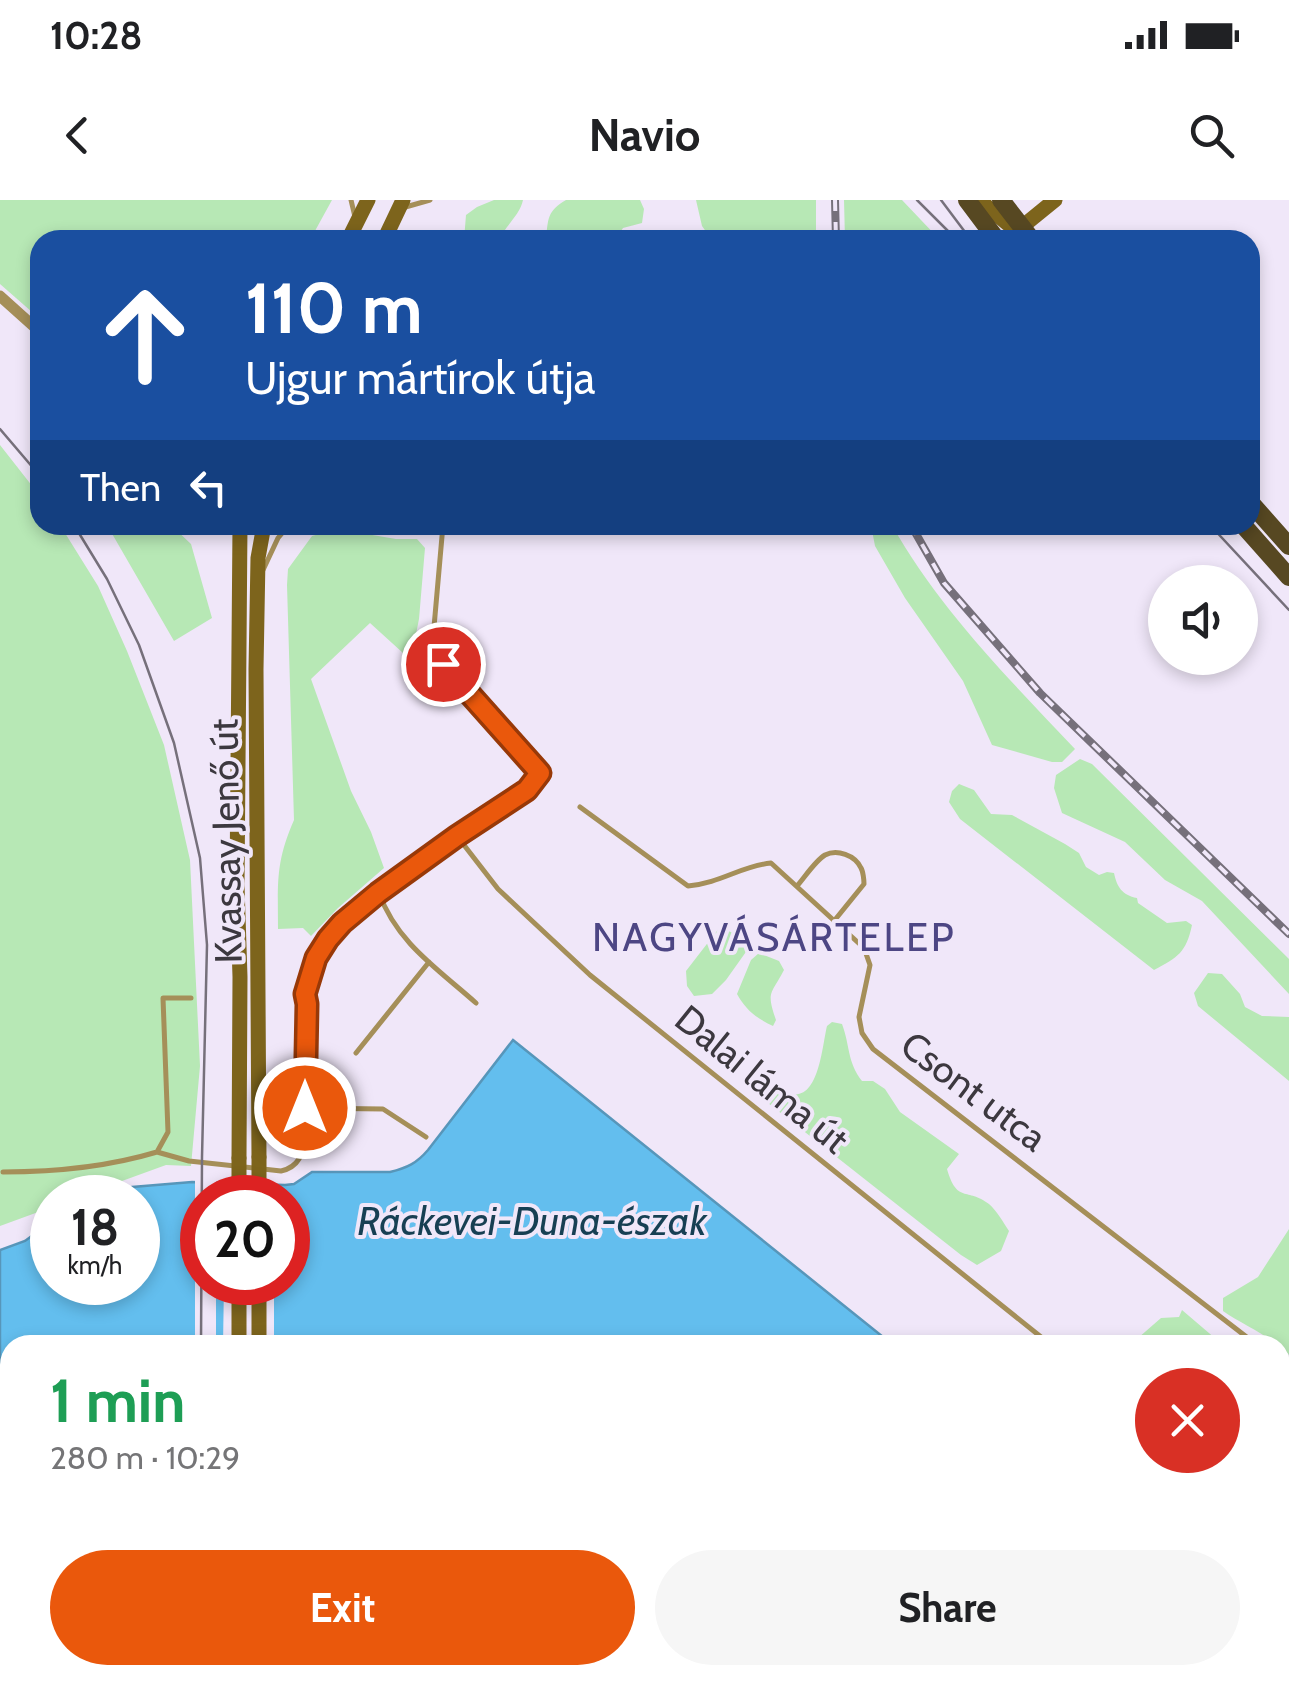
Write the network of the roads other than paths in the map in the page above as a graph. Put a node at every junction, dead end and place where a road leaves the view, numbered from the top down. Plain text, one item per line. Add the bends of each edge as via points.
1 (352, 200) edge
2 (368, 200) edge
3 (430, 200) edge
4 (967, 200) edge
5 (979, 200) edge
6 (1002, 200) edge
7 (1054, 200) edge
8 (401, 205) edge
9 (357, 222) junction
10 (353, 230) edge
11 (389, 230) edge
12 (990, 230) edge
13 (1016, 230) edge
14 (1021, 230) edge
15 (1030, 230) edge
16 (0, 296) edge
17 (30, 323) edge
18 (1260, 513) edge
19 (240, 535) edge
20 (263, 535) edge
21 (280, 535) edge
22 (443, 535) edge
23 (1252, 535) edge
24 (1289, 546) edge
25 (1289, 577) edge
26 (257, 582) junction
27 (580, 807) dead end
28 (457, 836) junction
29 (796, 886) junction
30 (378, 893) junction
31 (834, 921) junction
32 (429, 962) junction
33 (191, 998) dead end
34 (476, 1003) dead end
35 (356, 1054) dead end
36 (305, 1108) junction
37 (426, 1136) dead end
38 (157, 1152) junction
39 (3, 1172) dead end
40 (239, 1175) edge
41 (260, 1175) edge
42 (239, 1305) edge
43 (259, 1305) edge
44 (238, 1335) edge
45 (258, 1335) edge
46 (1039, 1335) edge
47 (1244, 1335) edge
48 (828, 1685) edge
49 (864, 1685) edge

1 - 9 lane
2 - 9 main road
3 - 8 lane
4 - 12 main road
5 - 13 main road
6 - 14 main road
7 - 15 main road
8 - 11 main road
9 - 10 main road
16 - 17 street
18 - 24 main road
19 - 40 main road, Kvassay Jenő út, bridge
20 - 26 main road, Kvassay Jenő út
21 - 26 lane
22 - 28 lane via 434,628 443,664 540,773 527,790
23 - 25 main road
26 - 41 main road, Kvassay Jenő út, bridge
27 - 29 lane, Csont utca via 688,886 771,862
28 - 30 lane
28 - 46 lane, Dalai láma út via 498,888 590,976
29 - 31 lane, Csont utca
29 - 31 lane via 824,856 837,852 859,863 864,884
30 - 32 lane via 403,938
30 - 36 lane via 328,939 313,968 305,994
31 - 47 lane, Csont utca via 864,948 870,966 859,1017 873,1049
32 - 34 lane
32 - 35 lane
33 - 38 lane via 163,998 168,1132
36 - 37 lane via 383,1109
36 - 38 lane via 304,1149 287,1170
38 - 39 lane via 54,1172
42 - 44 main road
43 - 45 main road
48 - 49 lane

